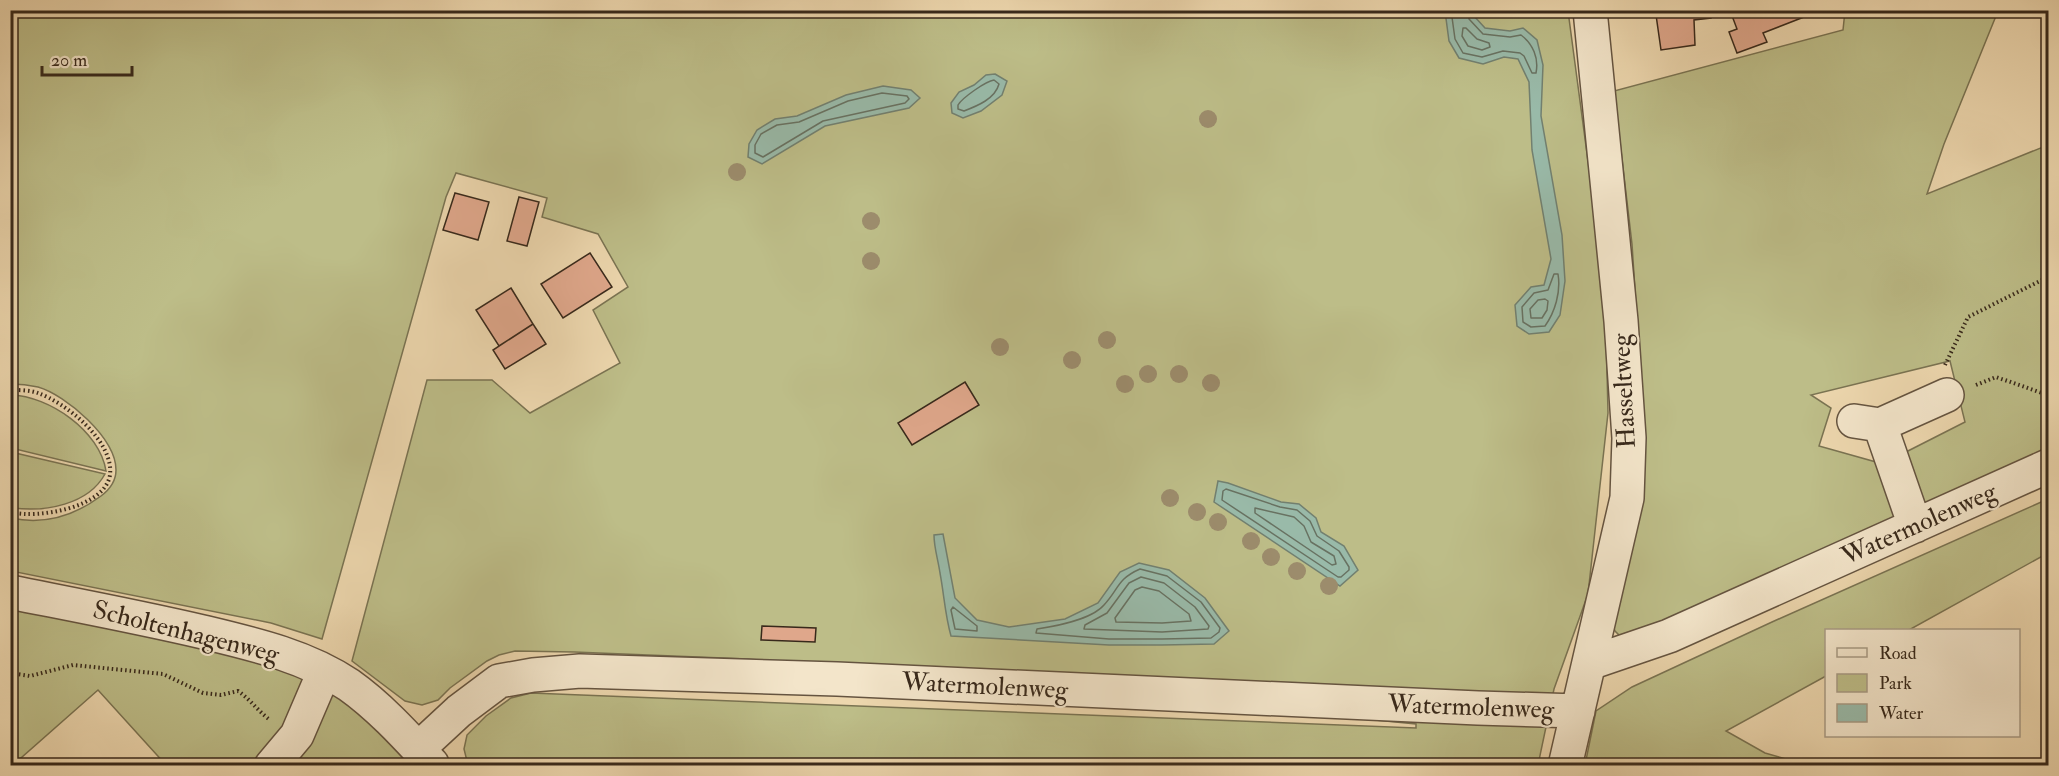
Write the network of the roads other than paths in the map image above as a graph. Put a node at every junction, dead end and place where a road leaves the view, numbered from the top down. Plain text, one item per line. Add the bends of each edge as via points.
1 (1590, 10) edge
2 (1944, 384) road end
3 (2049, 466) edge
4 (1915, 526) junction
5 (10, 592) edge
6 (1590, 663) junction
7 (324, 672) junction
8 (1578, 711) junction
9 (425, 757) edge
10 (271, 765) edge
11 (1566, 765) edge

1 - 6 street, Hasseltweg via 1629,438 1627,498
2 - 4 street via 1867,423
3 - 4 street, Watermolenweg
4 - 6 street, Watermolenweg via 1669,636
5 - 7 street, Scholtenhagenweg via 260,646
6 - 8 street, Hasseltweg
7 - 9 street, Scholtenhagenweg via 377,708
7 - 10 street via 297,735
8 - 9 street, Watermolenweg via 580,671 499,681 459,711
8 - 11 street, Hasseltweg

